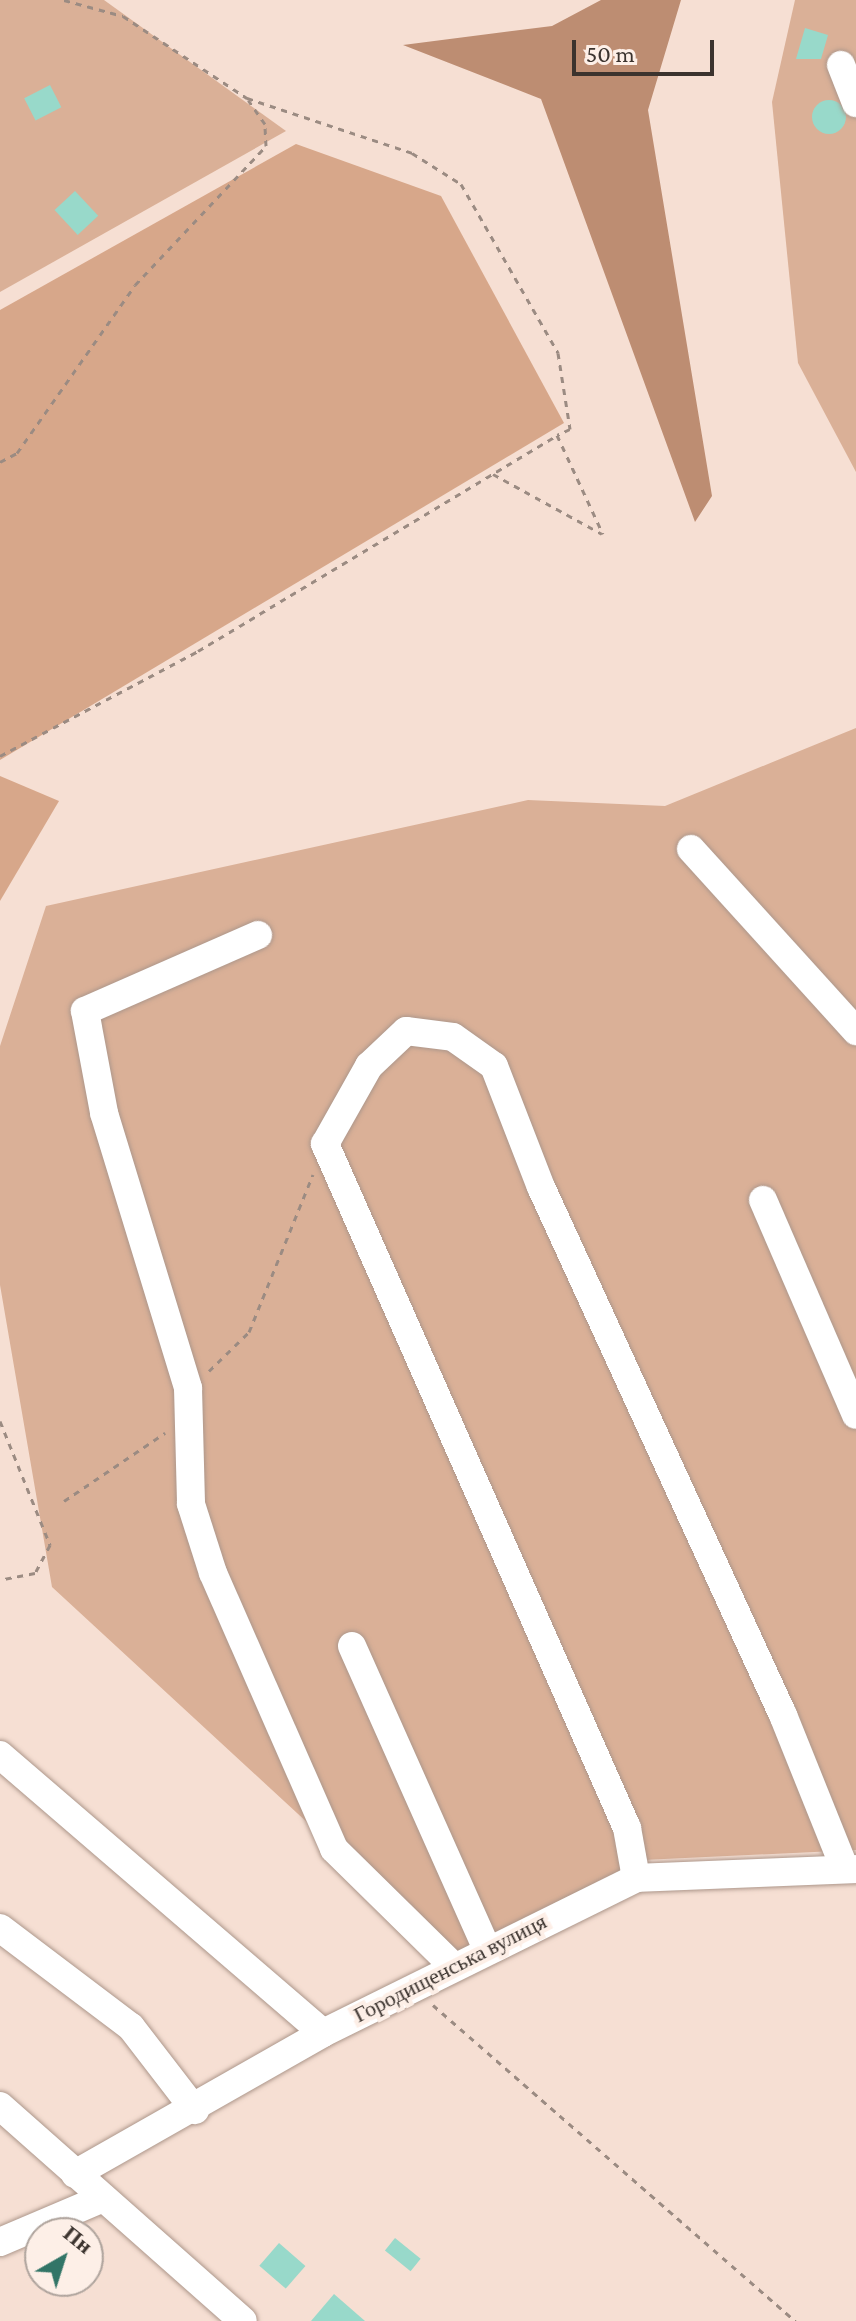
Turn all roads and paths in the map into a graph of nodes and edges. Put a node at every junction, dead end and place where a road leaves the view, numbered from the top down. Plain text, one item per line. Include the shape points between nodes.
1 (64, 0) edge
2 (841, 65) dead end
3 (247, 98) junction
4 (856, 103) edge
5 (557, 435) junction
6 (0, 462) edge
7 (493, 474) junction
8 (0, 756) edge
9 (691, 849) dead end
10 (258, 935) dead end
11 (856, 1031) edge
12 (327, 1149) junction
13 (763, 1200) dead end
14 (188, 1388) junction
15 (856, 1415) edge
16 (0, 1421) edge
17 (172, 1423) dead end
18 (64, 1501) dead end
19 (0, 1580) edge
20 (352, 1646) dead end
21 (0, 1755) edge
22 (850, 1868) edge
23 (636, 1878) junction
24 (0, 1928) edge
25 (487, 1949) junction
26 (453, 1966) junction
27 (412, 1987) junction
28 (323, 2033) junction
29 (0, 2106) edge
30 (195, 2110) junction
31 (75, 2174) junction
32 (101, 2199) junction
33 (0, 2242) edge
34 (230, 2317) edge
35 (795, 2321) edge

1 - 3 path via 123,16
2 - 4 street
3 - 5 path via 412,153 461,184 558,353 570,429
3 - 6 path via 265,124 266,146 233,172 135,285 17,453
5 - 7 path
5 - 7 path via 603,534
7 - 8 path via 198,651
9 - 11 street
10 - 14 street via 85,1011 104,1113
12 - 14 path via 294,1212 291,1243 249,1332
12 - 22 street via 369,1066 406,1031 453,1037 494,1066 541,1187
12 - 23 street via 379,1254 627,1828
13 - 15 street
14 - 26 street via 191,1504 213,1573 323,1830
16 - 19 path via 50,1545 33,1574
17 - 18 path via 149,1450
20 - 25 street
21 - 28 street
22 - 23 street, Городищенська вулиця
23 - 25 street, Городищенська вулиця
24 - 30 street via 131,2027
25 - 26 street, Городищенська вулиця
26 - 27 street, Городищенська вулиця
27 - 28 street, Городищенська вулиця
27 - 35 path
28 - 30 street, Городищенська вулиця
29 - 31 street
30 - 31 street, Городищенська вулиця
31 - 32 street
32 - 33 street
32 - 34 street

